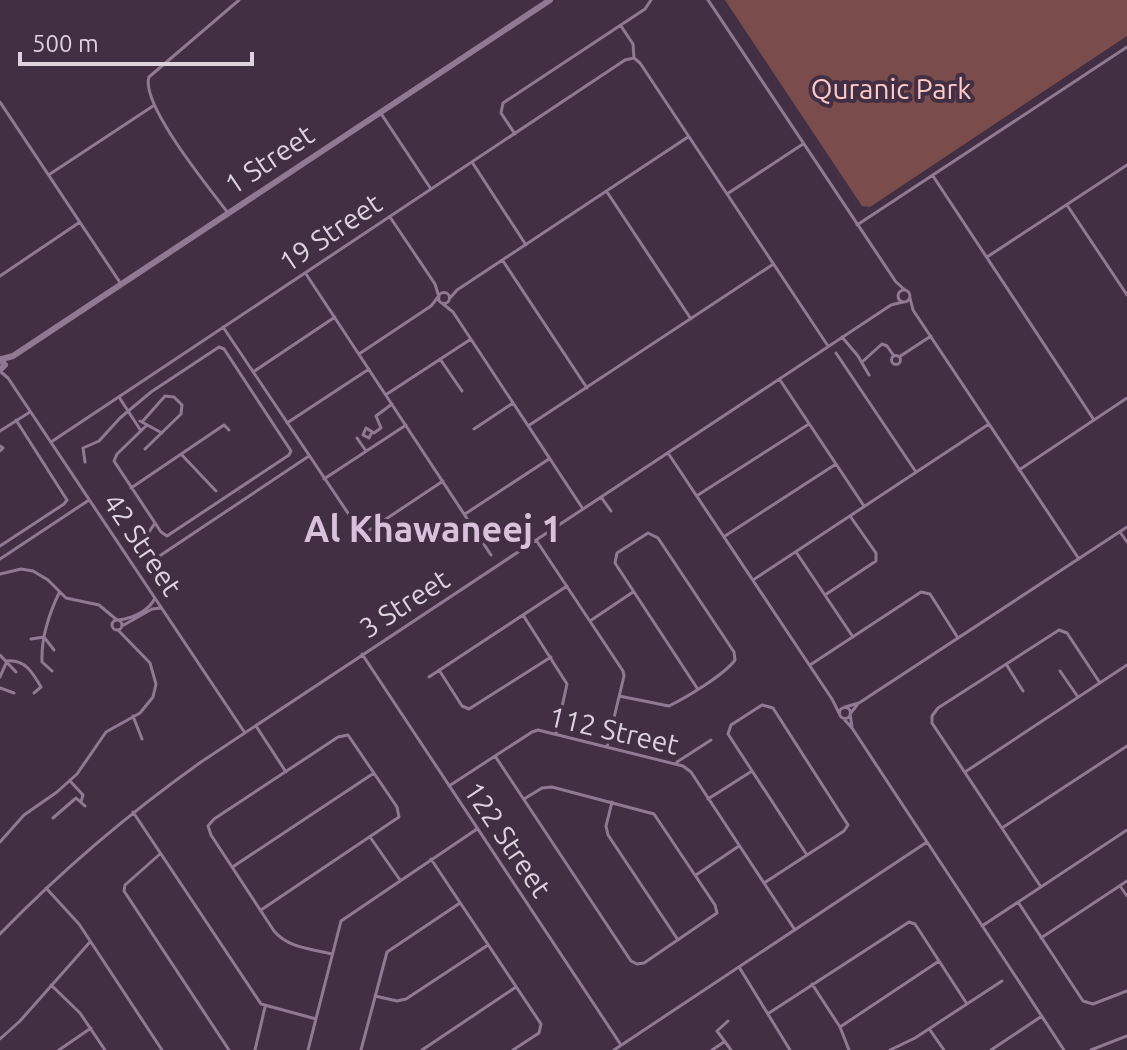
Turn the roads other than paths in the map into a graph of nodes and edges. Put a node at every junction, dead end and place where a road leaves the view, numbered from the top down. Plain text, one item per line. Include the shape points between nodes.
1 (239, 0) edge
2 (550, 0) edge
3 (651, 0) edge
4 (708, 0) edge
5 (620, 25) junction
6 (1127, 47) edge
7 (634, 58) junction
8 (765, 73) dead end
9 (759, 77) junction
10 (0, 102) edge
11 (153, 106) junction
12 (380, 112) junction
13 (515, 134) junction
14 (689, 137) junction
15 (803, 144) junction
16 (472, 162) junction
17 (1127, 165) edge
18 (49, 175) junction
19 (932, 175) junction
20 (431, 189) junction
21 (845, 189) dead end
22 (607, 191) junction
23 (727, 194) junction
24 (837, 194) junction
25 (1067, 204) junction
26 (228, 213) junction
27 (390, 217) junction
28 (80, 222) junction
29 (857, 225) junction
30 (526, 245) junction
31 (987, 257) junction
32 (503, 260) junction
33 (773, 265) junction
34 (305, 273) junction
35 (0, 276) edge
36 (1127, 279) edge
37 (896, 282) junction
38 (121, 284) junction
39 (435, 284) junction
40 (1120, 284) junction
41 (457, 290) junction
42 (905, 290) junction
43 (446, 293) junction
44 (898, 294) junction
45 (1127, 295) edge
46 (438, 297) junction
47 (910, 298) junction
48 (450, 299) junction
49 (904, 302) junction
50 (443, 304) junction
51 (891, 305) junction
52 (431, 306) junction
53 (913, 310) junction
54 (453, 312) junction
55 (335, 317) junction
56 (691, 319) junction
57 (223, 327) junction
58 (931, 336) junction
59 (842, 337) junction
60 (471, 339) junction
61 (828, 347) junction
62 (836, 353) dead end
63 (359, 354) junction
64 (440, 359) junction
65 (862, 362) junction
66 (2, 365) edge
67 (369, 369) junction
68 (253, 372) junction
69 (869, 375) dead end
70 (780, 379) junction
71 (587, 388) junction
72 (462, 391) dead end
73 (386, 395) junction
74 (119, 397) junction
75 (1127, 398) edge
76 (513, 403) junction
77 (392, 404) junction
78 (30, 412) junction
79 (129, 412) junction
80 (16, 420) junction
81 (1094, 420) junction
82 (140, 422) junction
83 (287, 423) junction
84 (809, 424) junction
85 (989, 424) junction
86 (147, 425) junction
87 (406, 425) junction
88 (528, 426) junction
89 (474, 429) dead end
90 (229, 430) dead end
91 (0, 431) edge
92 (141, 431) junction
93 (161, 434) junction
94 (371, 435) junction
95 (85, 436) dead end
96 (364, 436) junction
97 (166, 440) dead end
98 (51, 442) junction
99 (89, 444) junction
100 (376, 445) junction
101 (145, 449) dead end
102 (366, 451) junction
103 (668, 453) junction
104 (181, 454) junction
105 (309, 456) junction
106 (549, 459) junction
107 (85, 462) dead end
108 (836, 464) junction
109 (1019, 470) junction
110 (916, 472) junction
111 (324, 479) junction
112 (443, 481) junction
113 (131, 488) junction
114 (216, 491) dead end
115 (239, 491) junction
116 (696, 496) junction
117 (601, 497) junction
118 (245, 499) junction
119 (89, 500) junction
120 (864, 506) junction
121 (583, 509) junction
122 (611, 511) dead end
123 (465, 514) junction
124 (850, 516) junction
125 (155, 523) junction
126 (1127, 527) edge
127 (1120, 532) junction
128 (140, 536) dead end
129 (724, 537) junction
130 (536, 540) junction
131 (1127, 542) edge
132 (0, 546) edge
133 (796, 552) junction
134 (491, 555) dead end
135 (0, 559) edge
136 (155, 559) dead end
137 (1079, 559) junction
138 (0, 574) edge
139 (753, 580) junction
140 (567, 586) junction
141 (633, 592) junction
142 (59, 593) junction
143 (825, 595) junction
144 (155, 598) junction
145 (162, 608) junction
146 (523, 615) junction
147 (117, 621) junction
148 (590, 621) junction
149 (121, 628) junction
150 (44, 637) junction
151 (853, 637) junction
152 (958, 638) junction
153 (31, 639) dead end
154 (54, 650) dead end
155 (362, 654) junction
156 (0, 655) edge
157 (551, 657) junction
158 (7, 661) junction
159 (1006, 663) junction
160 (44, 664) junction
161 (810, 665) junction
162 (1127, 665) edge
163 (39, 670) dead end
164 (439, 670) junction
165 (52, 671) dead end
166 (1060, 671) dead end
167 (16, 672) dead end
168 (0, 677) edge
169 (429, 677) dead end
170 (1100, 683) junction
171 (0, 688) edge
172 (697, 688) junction
173 (1023, 691) dead end
174 (14, 693) dead end
175 (34, 693) dead end
176 (619, 696) junction
177 (1078, 697) junction
178 (832, 699) junction
179 (859, 703) junction
180 (845, 707) junction
181 (839, 713) junction
182 (850, 714) junction
183 (133, 716) junction
184 (843, 718) junction
185 (256, 726) junction
186 (852, 728) junction
187 (245, 733) junction
188 (556, 734) junction
189 (142, 739) dead end
190 (711, 740) dead end
191 (1127, 746) edge
192 (607, 747) junction
193 (495, 756) junction
194 (687, 758) junction
195 (674, 763) junction
196 (687, 768) junction
197 (752, 771) junction
198 (286, 772) junction
199 (965, 772) junction
200 (374, 773) junction
201 (70, 781) junction
202 (449, 786) junction
203 (524, 799) junction
204 (708, 799) junction
205 (81, 802) junction
206 (612, 802) junction
207 (85, 806) dead end
208 (133, 812) junction
209 (53, 818) dead end
210 (1002, 828) junction
211 (477, 829) junction
212 (1127, 830) edge
213 (370, 837) junction
214 (0, 842) edge
215 (927, 842) junction
216 (739, 846) junction
217 (161, 853) junction
218 (807, 855) junction
219 (431, 859) junction
220 (233, 867) junction
221 (696, 875) junction
222 (400, 880) junction
223 (1127, 881) edge
224 (764, 883) junction
225 (1120, 886) junction
226 (1041, 887) junction
227 (46, 888) junction
228 (1127, 896) edge
229 (1018, 902) junction
230 (460, 903) junction
231 (261, 910) junction
232 (982, 926) junction
233 (795, 930) junction
234 (0, 934) edge
235 (1041, 938) junction
236 (678, 940) junction
237 (91, 941) junction
238 (488, 945) junction
239 (332, 954) junction
240 (939, 961) junction
241 (739, 967) junction
242 (1002, 981) dead end
243 (812, 984) junction
244 (51, 985) junction
245 (516, 987) junction
246 (1127, 991) edge
247 (375, 996) junction
248 (967, 1004) junction
249 (265, 1007) junction
250 (769, 1013) junction
251 (1042, 1016) junction
252 (316, 1019) junction
253 (728, 1021) dead end
254 (840, 1027) junction
255 (91, 1028) junction
256 (929, 1029) junction
257 (1125, 1037) edge
258 (0, 1039) edge
259 (724, 1042) junction
260 (1127, 1042) edge
261 (1060, 1043) junction
262 (621, 1045) junction
263 (997, 1048) edge
264 (59, 1050) edge
265 (105, 1050) edge
266 (162, 1050) edge
267 (229, 1050) edge
268 (255, 1050) edge
269 (308, 1050) edge
270 (361, 1050) edge
271 (422, 1050) edge
272 (513, 1050) edge
273 (614, 1050) edge
274 (712, 1050) edge
275 (731, 1050) edge
276 (790, 1050) edge
277 (849, 1050) edge
278 (890, 1050) edge
279 (944, 1050) edge
280 (991, 1050) edge
281 (1064, 1050) edge
282 (1071, 1050) edge
283 (1091, 1050) edge

1 - 11 street via 149,77
2 - 12 street, 1 Street
3 - 5 street
4 - 9 street
5 - 7 street via 633,44
5 - 13 street via 503,103 501,113
6 - 19 street
7 - 13 street, 19 Street
7 - 14 street
8 - 9 street
9 - 15 street
10 - 18 street
11 - 18 street
11 - 26 street
12 - 20 street
12 - 26 street, 1 Street
13 - 16 street, 19 Street
14 - 22 street
14 - 23 street
15 - 23 street
15 - 24 street
16 - 20 street, 19 Street
16 - 30 street
17 - 25 street
18 - 28 street
19 - 29 street
19 - 31 street
20 - 27 street, 19 Street
21 - 24 street
22 - 30 street
22 - 56 street
23 - 33 street
24 - 29 street
25 - 31 street
25 - 40 street
26 - 38 street, 1 Street
27 - 34 street, 19 Street
27 - 39 street
28 - 35 street
28 - 38 street
29 - 37 street
30 - 32 street
31 - 81 street
32 - 41 street
32 - 71 street
33 - 56 street
33 - 61 street
34 - 55 street
34 - 57 street, 19 Street
36 - 40 street
37 - 42 street
37 - 44 street
38 - 66 street, 1 Street
39 - 43 street
39 - 46 street
40 - 45 street
41 - 43 street
41 - 48 street
42 - 44 street
42 - 47 street
43 - 46 street
43 - 48 street
44 - 49 street
44 - 51 street, 3 Street
46 - 50 street
46 - 52 street
47 - 49 street, 3 Street
47 - 53 street
48 - 50 street
48 - 54 street
49 - 51 street, 3 Street
49 - 53 street
50 - 52 street
50 - 54 street
51 - 59 street, 3 Street
52 - 63 street
53 - 58 street
54 - 60 street
55 - 63 street
55 - 68 street
56 - 71 street
57 - 68 street
57 - 74 street, 19 Street
58 - 65 street via 896,357 882,344
58 - 85 street
59 - 61 street, 3 Street
59 - 65 street
60 - 64 street
60 - 76 street
61 - 70 street, 3 Street
62 - 110 street
63 - 67 street
64 - 72 street
64 - 73 street
65 - 69 street
66 - 78 street, 42 Street
67 - 73 street
67 - 83 street
68 - 83 street
70 - 84 street
70 - 103 street, 3 Street
71 - 88 street
73 - 77 street
74 - 79 street
74 - 98 street, 19 Street
75 - 81 street
76 - 88 street
76 - 89 street
77 - 87 street
77 - 94 street via 376,416 382,427
78 - 80 street
78 - 98 street, 42 Street
79 - 82 street
79 - 99 street
79 - 115 street via 151,392 222,348 291,451
80 - 91 street
80 - 132 street via 67,500
81 - 109 street
82 - 86 street
82 - 92 street
82 - 93 street via 163,397 174,397 182,412
83 - 105 street
84 - 108 street
84 - 116 street
85 - 109 street
85 - 110 street
86 - 92 street
86 - 93 street
87 - 100 street
87 - 112 street
88 - 106 street
90 - 104 street via 224,425
92 - 113 street via 114,459
93 - 97 street
93 - 101 street
94 - 96 street
94 - 96 street via 366,428
94 - 100 street
95 - 99 street
96 - 102 street via 357,436
98 - 119 street, 42 Street
99 - 107 street via 82,449
100 - 102 street
102 - 111 street
103 - 116 street
103 - 117 street, 3 Street
104 - 113 street
104 - 114 street
105 - 111 street
105 - 118 street
106 - 121 street
106 - 123 street
108 - 120 street
108 - 129 street
109 - 137 street
110 - 120 street
111 - 112 street via 361,532
112 - 123 street
113 - 125 street
115 - 118 street
115 - 125 street via 169,536
116 - 129 street
117 - 121 street, 3 Street
117 - 122 street
118 - 136 street
119 - 135 street
119 - 144 street, 42 Street
120 - 124 street
121 - 130 street, 3 Street
123 - 134 street
124 - 133 street
124 - 143 street via 877,558
125 - 128 street via 145,538
126 - 127 street
127 - 131 street
127 - 137 street
129 - 139 street
130 - 140 street
130 - 155 street, 3 Street
133 - 139 street
133 - 143 street
137 - 152 street
138 - 142 street via 33,571
139 - 161 street
140 - 146 street
140 - 148 street
141 - 148 street
141 - 172 street
141 - 172 street via 614,558 653,533 734,652 733,664
142 - 147 street via 94,603
142 - 150 street
143 - 151 street
144 - 145 street, 42 Street
144 - 147 street via 136,615
145 - 149 street
145 - 187 street, 42 Street
146 - 157 street
146 - 164 street
147 - 149 street
147 - 149 street via 114,628
148 - 176 street via 623,671
149 - 183 street via 150,663 156,684 150,703
150 - 153 street
150 - 154 street
150 - 160 street
151 - 152 street via 924,591
151 - 161 street
152 - 179 street
155 - 185 street, 3 Street
155 - 202 street, 122 Street
156 - 158 street
157 - 164 street via 469,709
157 - 188 street via 567,684
158 - 167 street
158 - 168 street
158 - 175 street via 17,660 30,669 41,688
159 - 170 street via 1062,630
159 - 173 street
159 - 199 street via 933,713 932,723
160 - 163 street
160 - 165 street
161 - 178 street
162 - 170 street
164 - 169 street
166 - 177 street
170 - 177 street
171 - 174 street
172 - 176 street via 666,707
176 - 192 street
177 - 199 street
178 - 180 street
178 - 181 street
179 - 180 street
179 - 182 street
180 - 181 street
180 - 182 street
181 - 184 street
182 - 184 street
182 - 186 street
183 - 189 street
183 - 201 street via 106,732
184 - 186 street
185 - 187 street, 3 Street
185 - 198 street
186 - 215 street
187 - 208 street, 3 Street
188 - 192 street, 112 Street
188 - 193 street, 112 Street via 535,731
190 - 194 street
191 - 210 street
192 - 195 street, 112 Street
193 - 202 street, 112 Street
193 - 203 street
194 - 195 street
194 - 196 street
195 - 196 street, 112 Street
196 - 204 street, 112 Street
197 - 204 street
197 - 218 street
197 - 218 street via 728,730 767,705 848,825
198 - 200 street via 344,735 351,737
198 - 220 street via 210,822 208,831
199 - 210 street
200 - 213 street via 399,813
200 - 220 street
201 - 205 street via 83,795
201 - 214 street via 24,815
202 - 211 street, 122 Street
203 - 206 street via 548,786
203 - 236 street via 631,961 644,963
204 - 216 street, 112 Street
205 - 207 street
205 - 209 street via 76,798
206 - 221 street via 654,814
206 - 236 street via 608,835
208 - 217 street
208 - 227 street, 3 Street
210 - 226 street
211 - 219 street
211 - 262 street, 122 Street
212 - 226 street
213 - 222 street
213 - 231 street
215 - 232 street
215 - 233 street
216 - 221 street
216 - 224 street, 112 Street
217 - 249 street
217 - 267 street via 124,891
218 - 224 street
219 - 222 street
219 - 230 street
220 - 231 street
221 - 236 street via 717,913
222 - 239 street via 346,916
223 - 225 street
224 - 233 street, 112 Street
225 - 228 street
225 - 235 street
226 - 229 street
227 - 234 street, 3 Street
227 - 237 street
229 - 232 street
229 - 235 street
230 - 238 street
230 - 247 street via 387,952
231 - 239 street via 283,940
232 - 251 street
233 - 241 street
235 - 246 street via 1086,1003
237 - 244 street
237 - 266 street
238 - 245 street
238 - 247 street via 403,1000
239 - 252 street
240 - 243 street via 915,924 907,923
240 - 248 street
240 - 254 street
241 - 250 street
241 - 262 street
242 - 248 street
243 - 250 street
243 - 254 street
244 - 255 street
244 - 258 street
245 - 271 street
245 - 272 street via 541,1027
247 - 270 street
248 - 256 street
249 - 252 street
249 - 268 street
250 - 276 street
251 - 261 street
251 - 263 street
252 - 269 street
253 - 259 street via 717,1031
254 - 277 street
255 - 264 street
255 - 265 street
256 - 278 street
256 - 279 street
257 - 260 street
257 - 283 street
259 - 274 street
259 - 275 street
261 - 281 street
261 - 282 street
262 - 273 street
263 - 280 street

